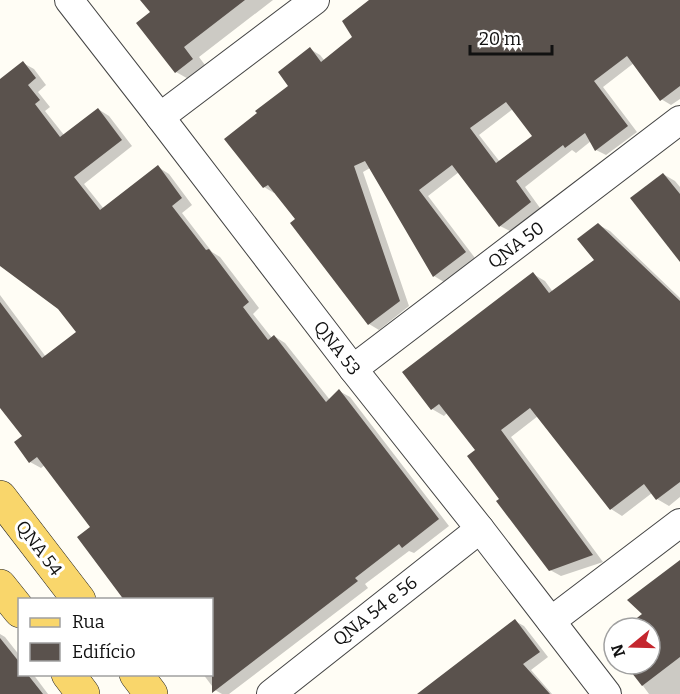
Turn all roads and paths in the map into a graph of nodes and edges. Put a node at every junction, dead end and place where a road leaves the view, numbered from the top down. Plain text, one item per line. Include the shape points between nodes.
1 (69, 0) edge
2 (315, 0) edge
3 (160, 117) junction
4 (680, 120) edge
5 (353, 369) junction
6 (0, 497) edge
7 (680, 523) edge
8 (480, 529) junction
9 (0, 586) edge
10 (77, 598) edge
11 (18, 608) edge
12 (551, 621) junction
13 (69, 676) edge
14 (137, 676) edge
15 (82, 694) edge
16 (151, 694) edge
17 (271, 694) edge
18 (607, 694) edge

1 - 3 street, QNA 53
2 - 3 street
3 - 5 street, QNA 53
4 - 5 street, QNA 50
5 - 8 street, QNA 53
6 - 10 main road, QNA 54
7 - 12 street
8 - 12 street, QNA 53
8 - 17 street, QNA 54 e 56
9 - 11 main road
12 - 18 street, QNA 53
13 - 15 main road
14 - 16 main road

